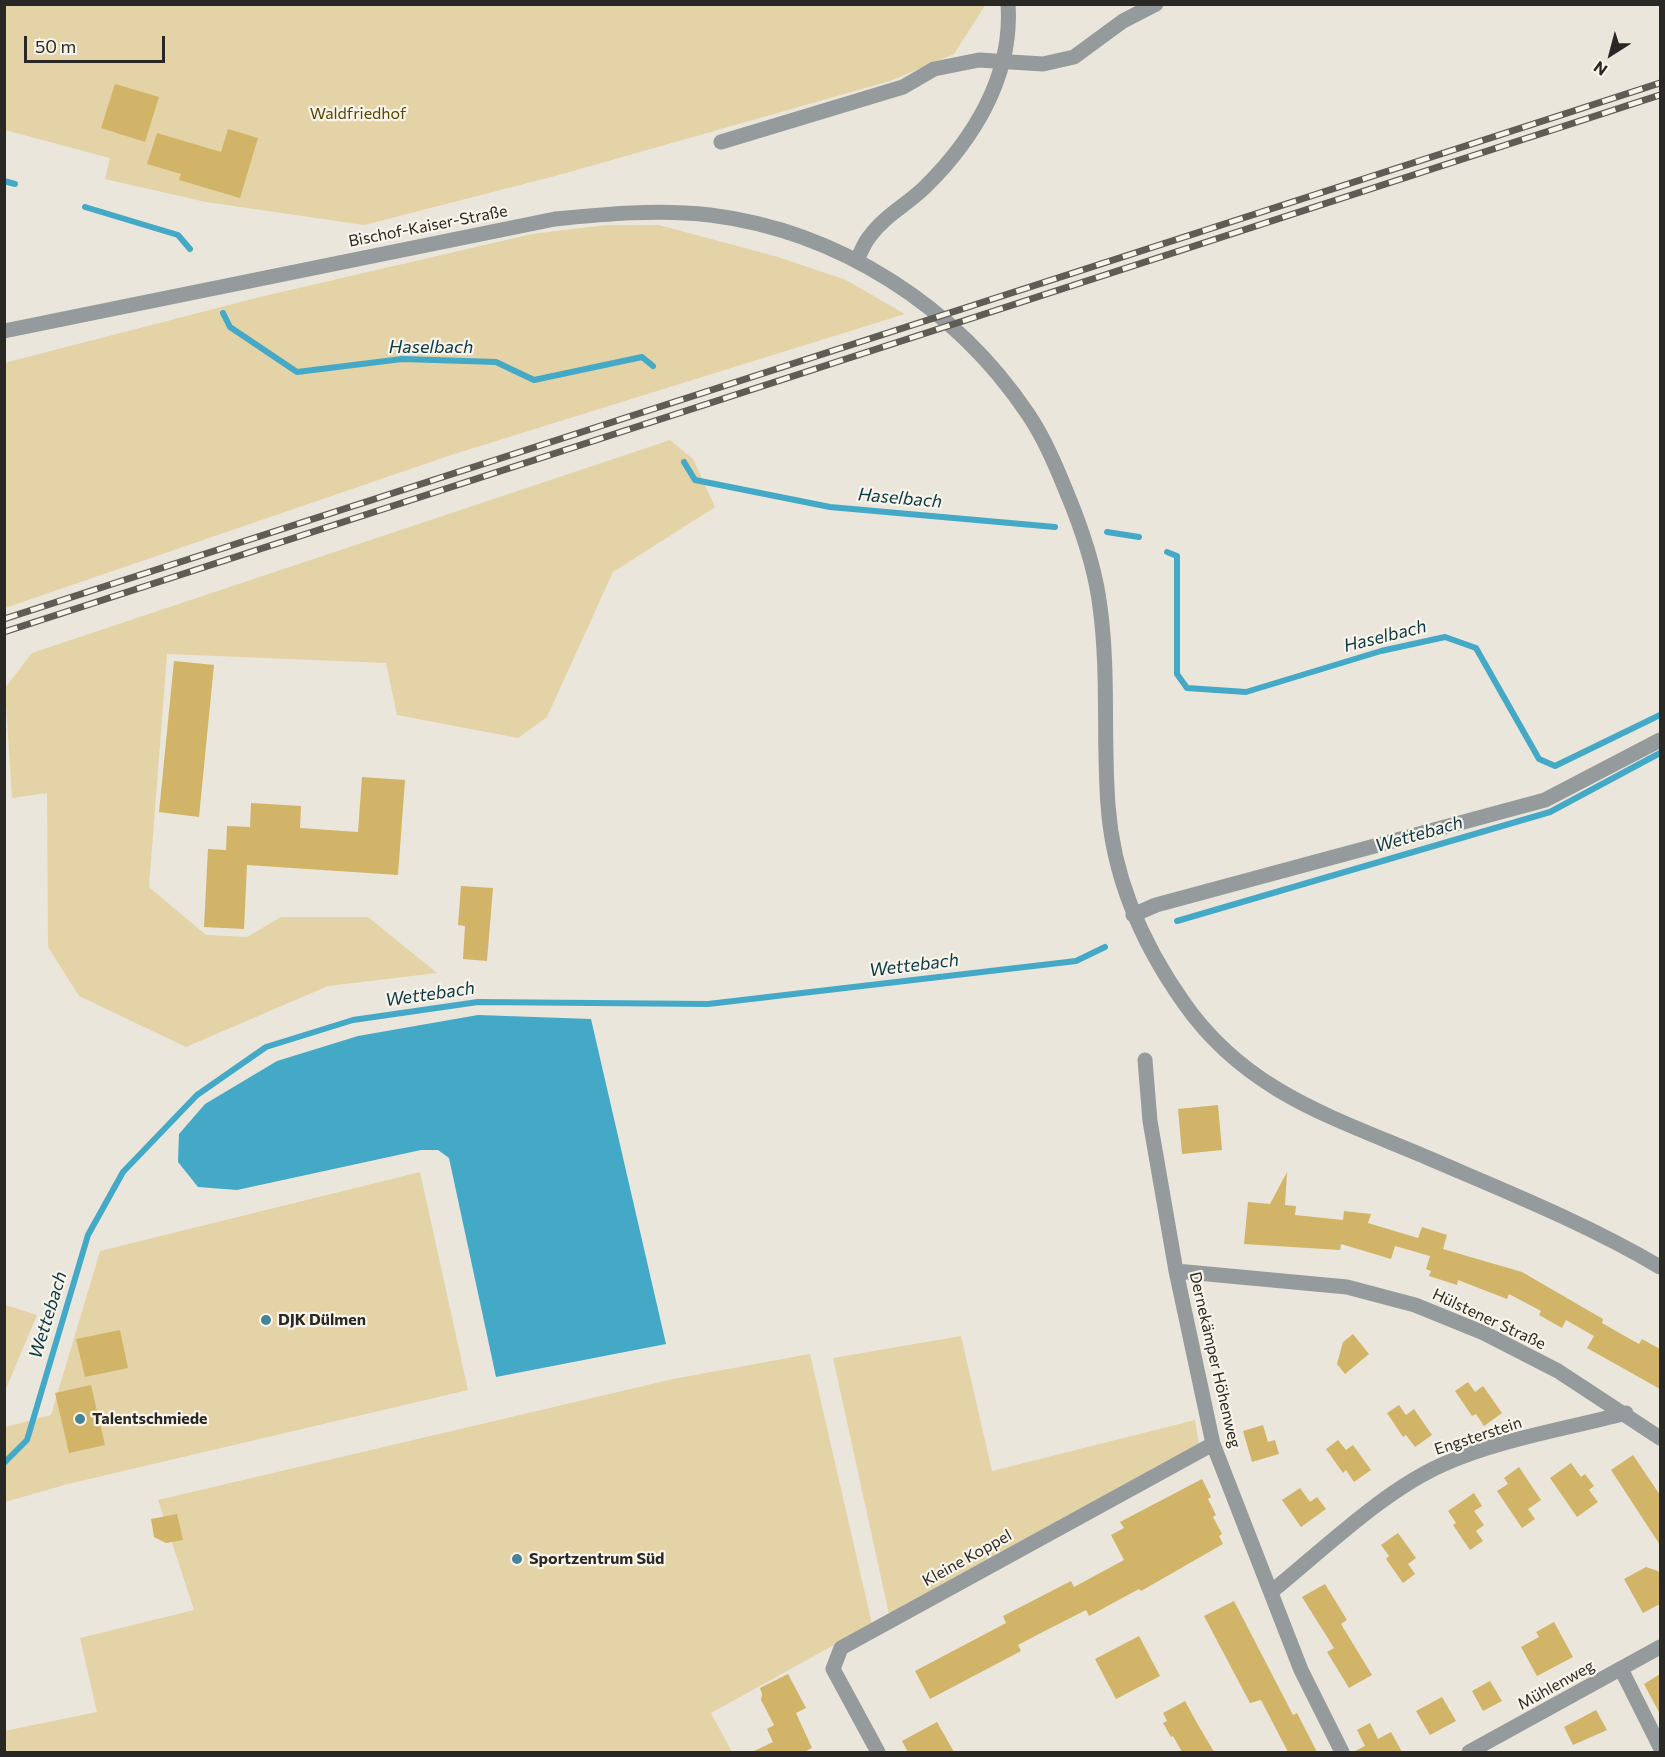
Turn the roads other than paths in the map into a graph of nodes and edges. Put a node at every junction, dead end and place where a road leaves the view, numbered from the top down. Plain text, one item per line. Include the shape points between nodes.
1 (1008, 4) edge
2 (1156, 4) edge
3 (1004, 62) junction
4 (721, 142) dead end
5 (857, 260) junction
6 (4, 331) edge
7 (1660, 740) edge
8 (1133, 915) junction
9 (1145, 1060) dead end
10 (1660, 1268) edge
11 (1176, 1271) junction
12 (1626, 1413) junction
13 (1660, 1438) edge
14 (1214, 1444) junction
15 (1271, 1592) junction
16 (1660, 1647) edge
17 (1621, 1669) junction
18 (1660, 1747) edge
19 (878, 1752) edge
20 (1342, 1752) edge
21 (1469, 1752) edge

1 - 3 street
2 - 3 street via 1123,21 1074,57 1043,64
3 - 4 street via 979,60 934,69 903,87
3 - 5 street via 977,124 925,188 870,235
5 - 6 street, Bischof-Kaiser-Straße via 762,225 708,215 615,213 555,219
5 - 8 street, Bischof-Kaiser-Straße via 888,277 967,340 1030,417 1062,481 1086,543 1100,607 1108,808 1116,856
7 - 8 street via 1545,800 1156,905
8 - 10 street, Bischof-Kaiser-Straße via 1185,1006 1216,1042 1256,1078 1302,1105 1576,1222
9 - 11 street, Dernekämper Höhenweg via 1150,1121
11 - 12 street, Hülstener Straße via 1347,1287 1415,1305 1484,1333 1558,1371
11 - 14 street, Dernekämper Höhenweg
12 - 13 street, Hülstener Straße
12 - 15 street, Engsterstein via 1444,1464 1401,1487
14 - 15 street, Dernekämper Höhenweg
14 - 19 street, Kleine Koppel via 841,1648 833,1669
15 - 20 street, Dernekämper Höhenweg via 1301,1670
16 - 17 street, Mühlenweg
17 - 18 street
17 - 21 street, Mühlenweg

